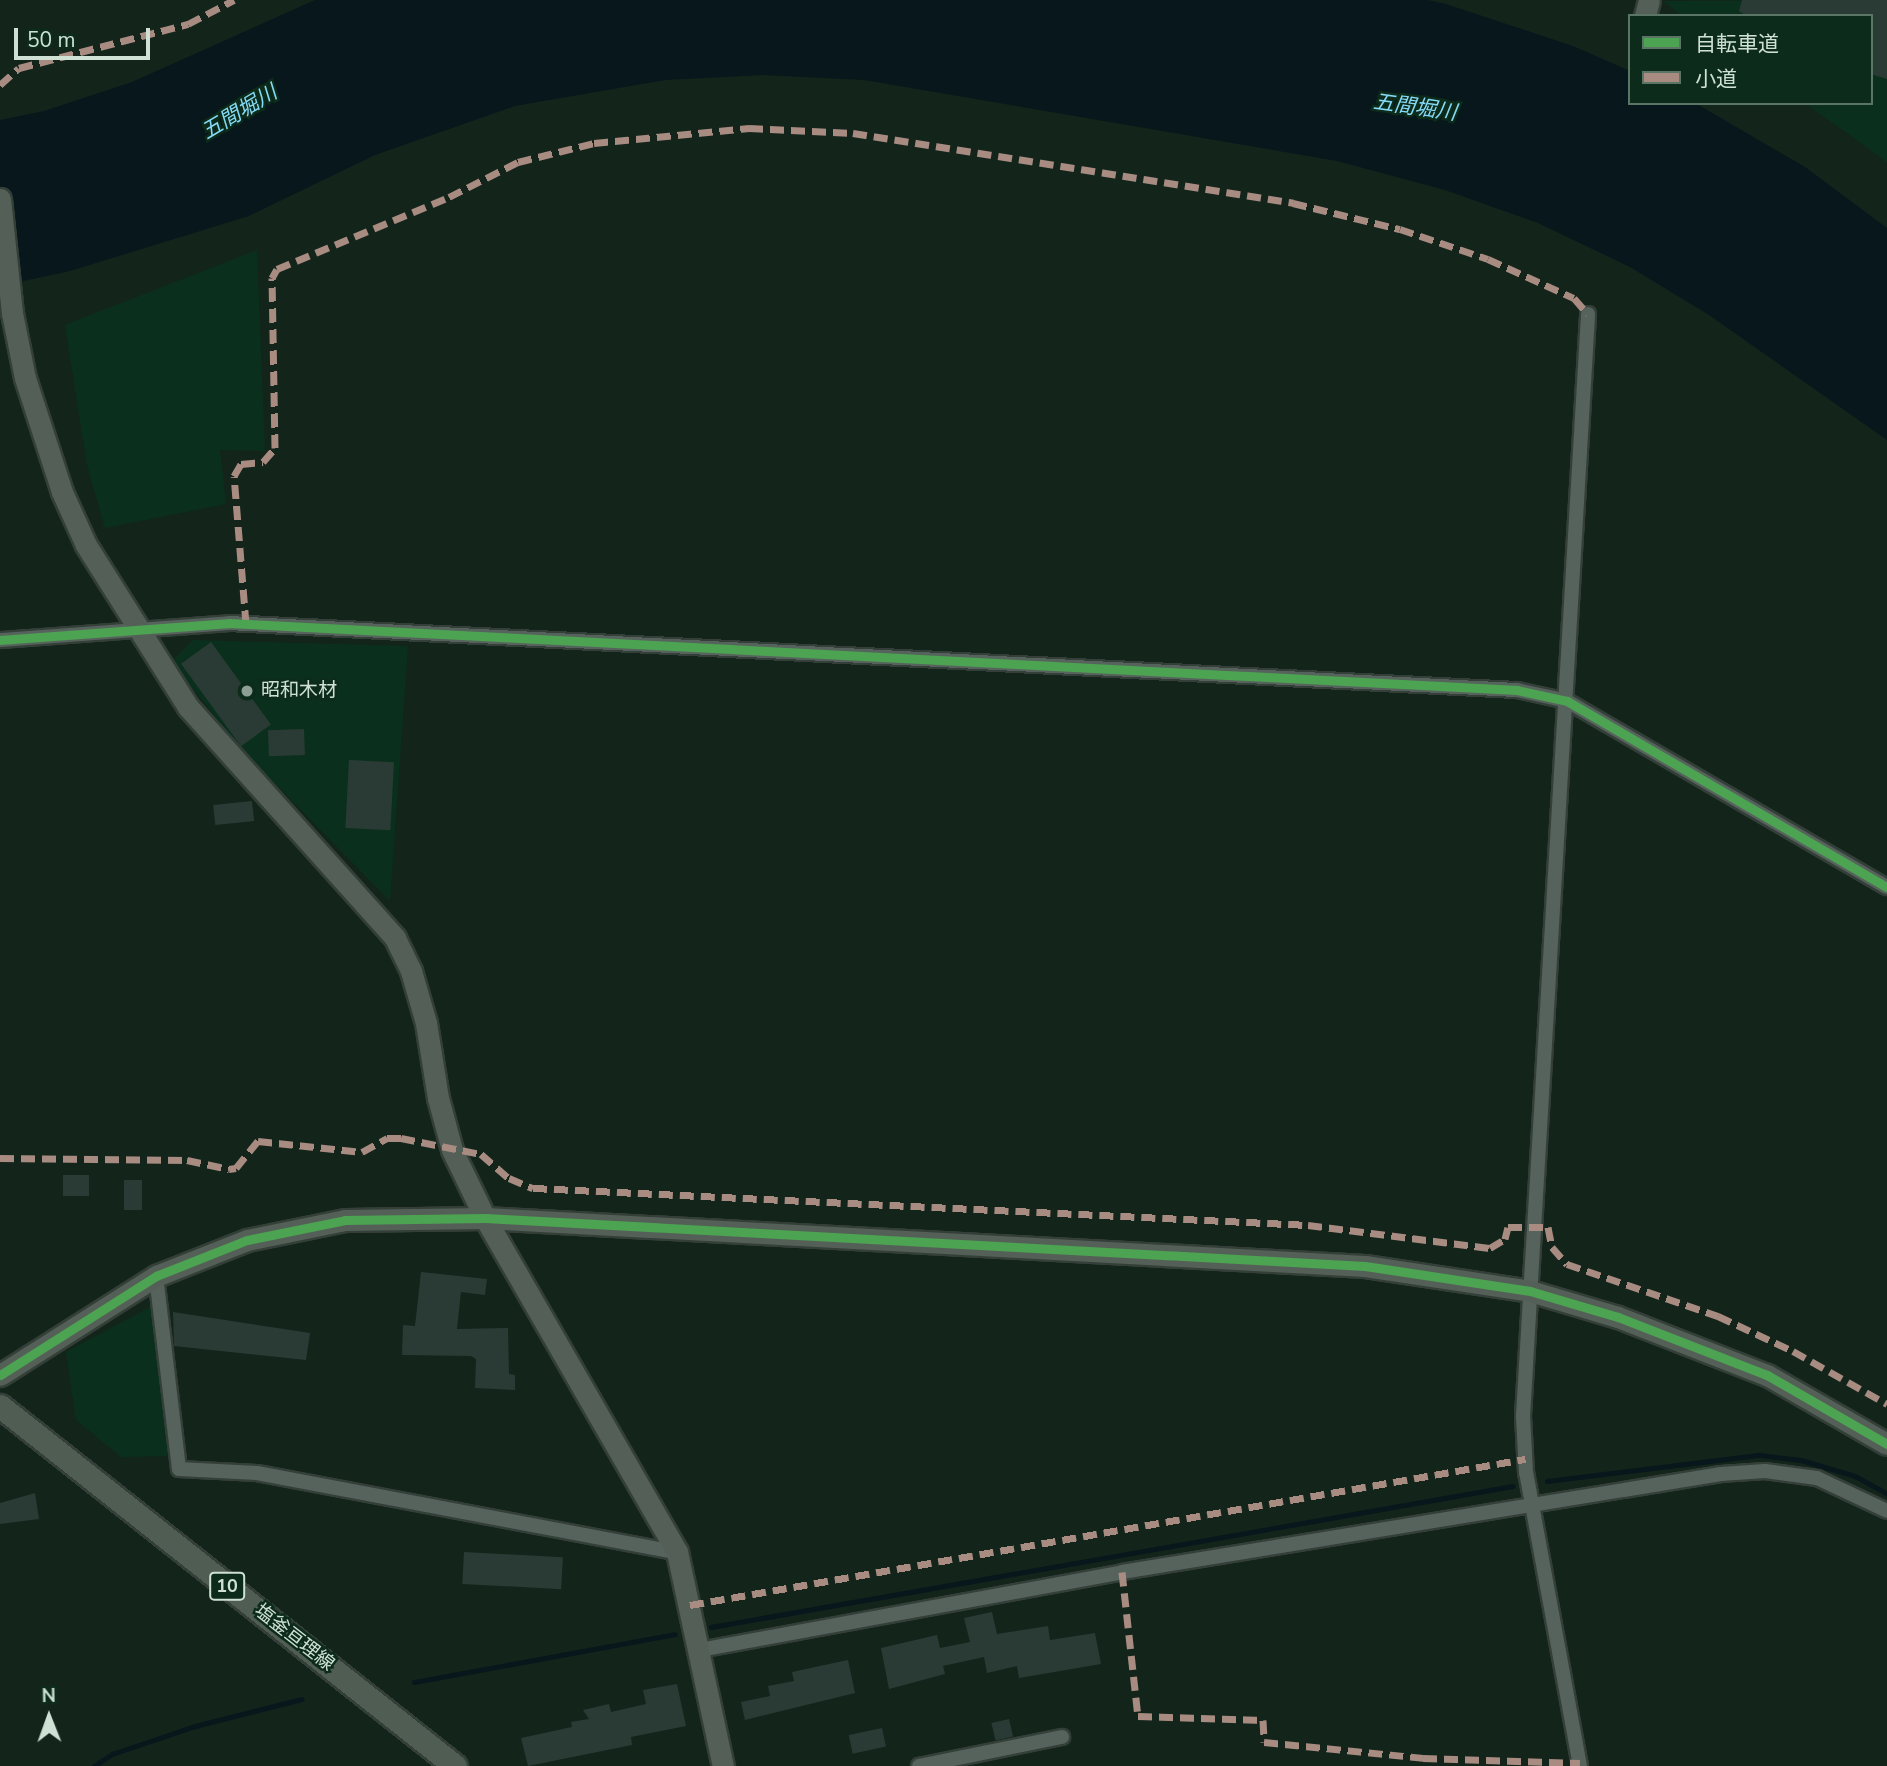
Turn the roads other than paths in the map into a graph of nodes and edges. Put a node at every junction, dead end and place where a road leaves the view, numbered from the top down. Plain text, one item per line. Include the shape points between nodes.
1 (0, 199) edge
2 (1588, 314) dead end
3 (138, 632) junction
4 (0, 640) edge
5 (1567, 701) junction
6 (1887, 887) edge
7 (485, 1218) junction
8 (156, 1276) junction
9 (1530, 1292) junction
10 (0, 1376) edge
11 (0, 1406) edge
12 (1887, 1444) edge
13 (1532, 1502) junction
14 (1887, 1511) edge
15 (677, 1552) junction
16 (699, 1650) junction
17 (1062, 1737) dead end
18 (455, 1766) edge
19 (723, 1766) edge
20 (919, 1766) edge
21 (1580, 1766) edge

1 - 3 street via 12,313 42,440 86,545
2 - 5 street
3 - 4 street
3 - 5 street via 229,623 1517,690
3 - 7 street via 196,717 395,938 411,971 426,1023 452,1150
5 - 6 street
5 - 9 street
7 - 8 street via 345,1220 293,1227 201,1255
7 - 9 street via 1365,1266
7 - 15 street
8 - 10 street
8 - 15 street via 179,1469 257,1473
9 - 12 street via 1618,1317 1767,1375
9 - 13 street via 1523,1416
11 - 18 main road, 塩釜亘理線 / 10
13 - 14 street via 1765,1471 1817,1478
13 - 16 street
13 - 21 street
15 - 16 street
16 - 19 street
17 - 20 street

